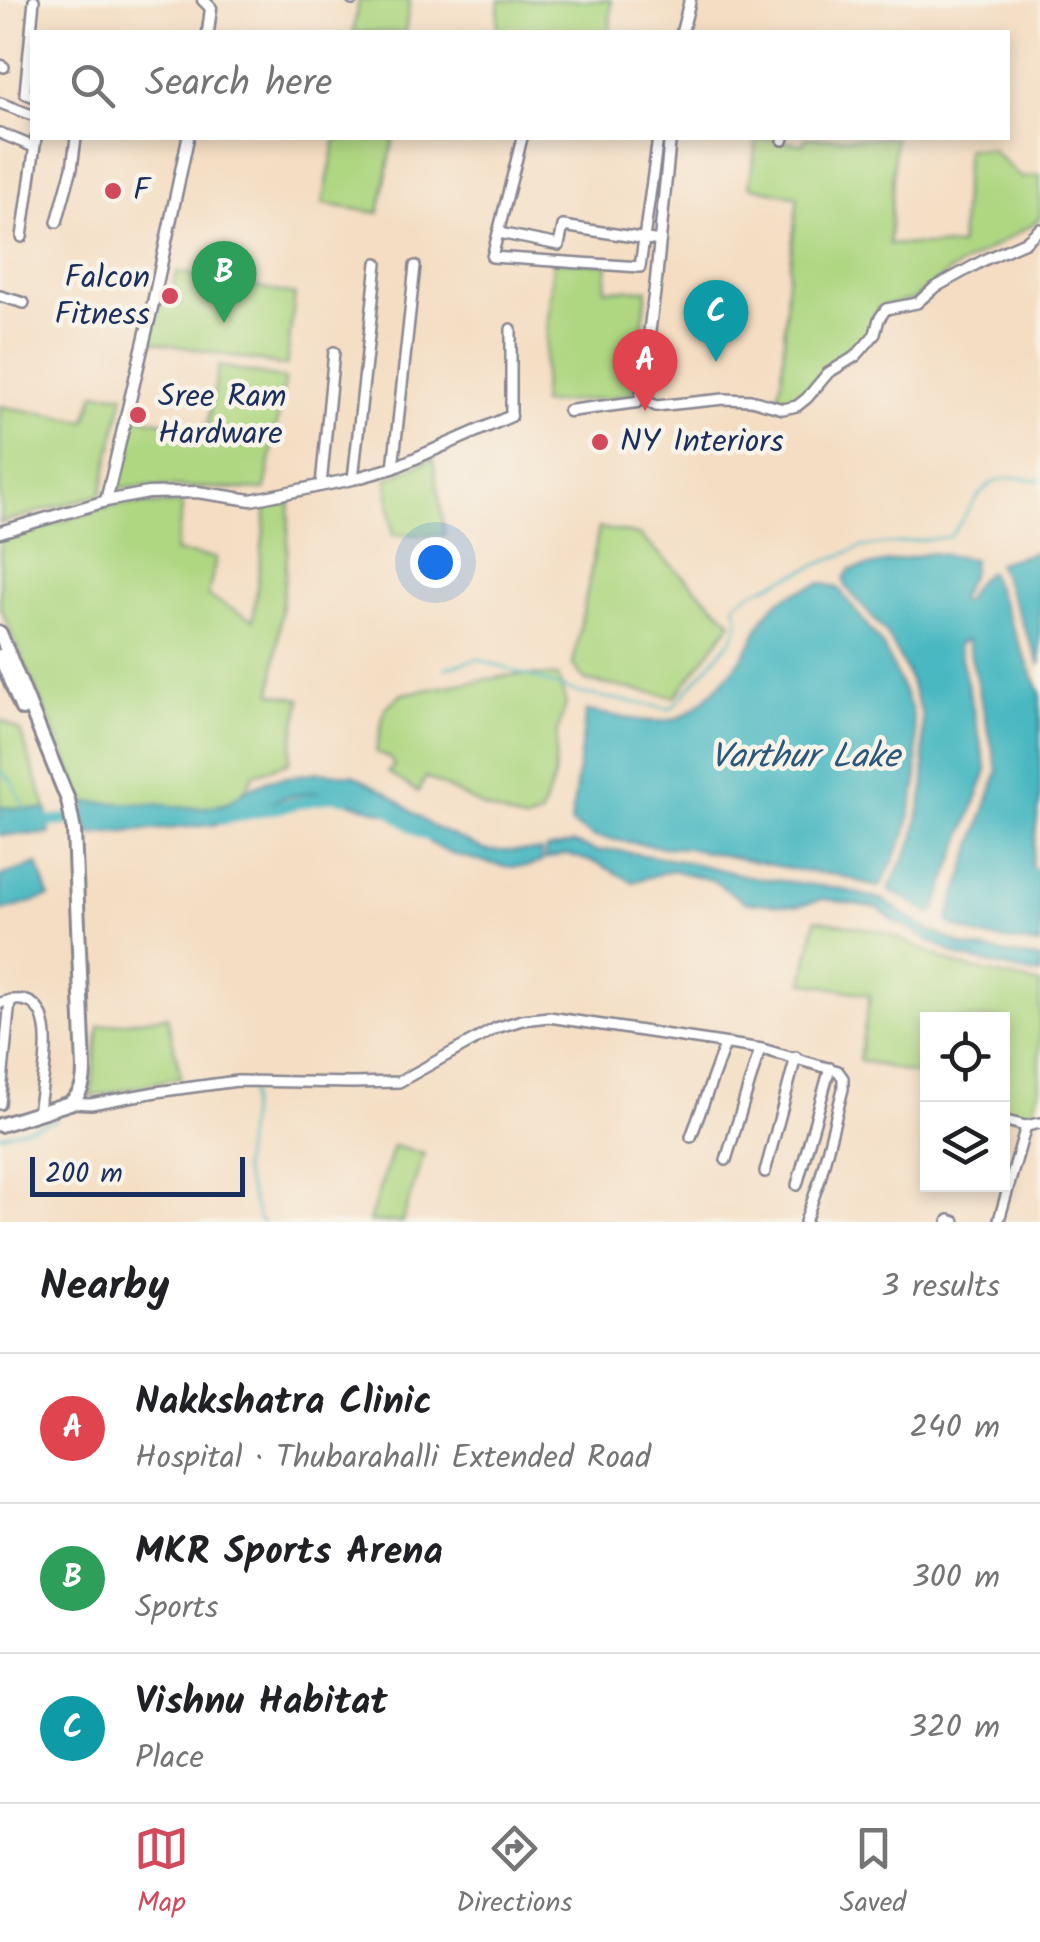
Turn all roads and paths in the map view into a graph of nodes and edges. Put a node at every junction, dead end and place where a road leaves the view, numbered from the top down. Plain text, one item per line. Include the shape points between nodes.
1 (34, 0) edge
2 (203, 0) edge
3 (690, 0) edge
4 (31, 30) edge
5 (208, 30) edge
6 (682, 30) edge
7 (30, 41) edge
8 (30, 95) edge
9 (0, 103) edge
10 (30, 114) edge
11 (0, 133) edge
12 (76, 140) edge
13 (188, 140) edge
14 (522, 140) edge
15 (658, 140) edge
16 (670, 140) edge
17 (35, 142) edge
18 (652, 176) junction
19 (666, 177) junction
20 (57, 222) dead end
21 (1040, 229) edge
22 (499, 233) junction
23 (22, 237) dead end
24 (644, 238) junction
25 (660, 241) junction
26 (376, 263) dead end
27 (415, 266) dead end
28 (0, 296) edge
29 (24, 303) dead end
30 (512, 329) dead end
31 (334, 352) dead end
32 (641, 398) junction
33 (569, 411) dead end
34 (511, 416) joint
35 (393, 468) junction
36 (353, 479) junction
37 (322, 485) junction
38 (106, 501) junction
39 (0, 532) edge
40 (0, 632) edge
41 (0, 656) edge
42 (64, 800) junction
43 (5, 1002) edge
44 (725, 1044) junction
45 (760, 1049) junction
46 (796, 1058) junction
47 (830, 1068) junction
48 (0, 1104) edge
49 (65, 1105) junction
50 (38, 1114) junction
51 (1010, 1122) edge
52 (1040, 1123) edge
53 (0, 1124) edge
54 (1026, 1126) junction
55 (692, 1137) dead end
56 (726, 1160) dead end
57 (765, 1172) dead end
58 (797, 1185) dead end
59 (999, 1220) edge
60 (804, 1222) edge

1 - 4 street
2 - 5 street via 211,8
3 - 6 street
7 - 8 street via 25,93
9 - 10 street
11 - 17 street
12 - 20 street
13 - 38 street
14 - 22 street
15 - 18 street
16 - 19 street
17 - 23 street
18 - 19 street
18 - 24 street
19 - 25 street
21 - 32 street via 917,302 886,309 856,356 828,373 797,406 724,399 656,406
22 - 24 street via 559,245 563,226
22 - 24 street via 492,257 640,267
24 - 25 street
25 - 32 street
26 - 36 street
27 - 35 street
28 - 29 street
30 - 34 street
31 - 37 street
32 - 33 street
34 - 35 street
35 - 36 street
36 - 37 street
37 - 38 street via 251,500 197,492
38 - 39 street
40 - 42 main road
41 - 42 main road
42 - 49 main road via 76,1068
43 - 48 street
43 - 50 street via 36,1004 45,1024
44 - 45 street
44 - 49 street via 549,1017 496,1028 399,1082 215,1083
44 - 55 street
45 - 46 street
45 - 56 street
46 - 47 street
46 - 57 street
47 - 58 street
47 - 60 street via 842,1073 843,1088
49 - 50 main road
50 - 53 main road
51 - 54 street
52 - 54 street
54 - 59 street

